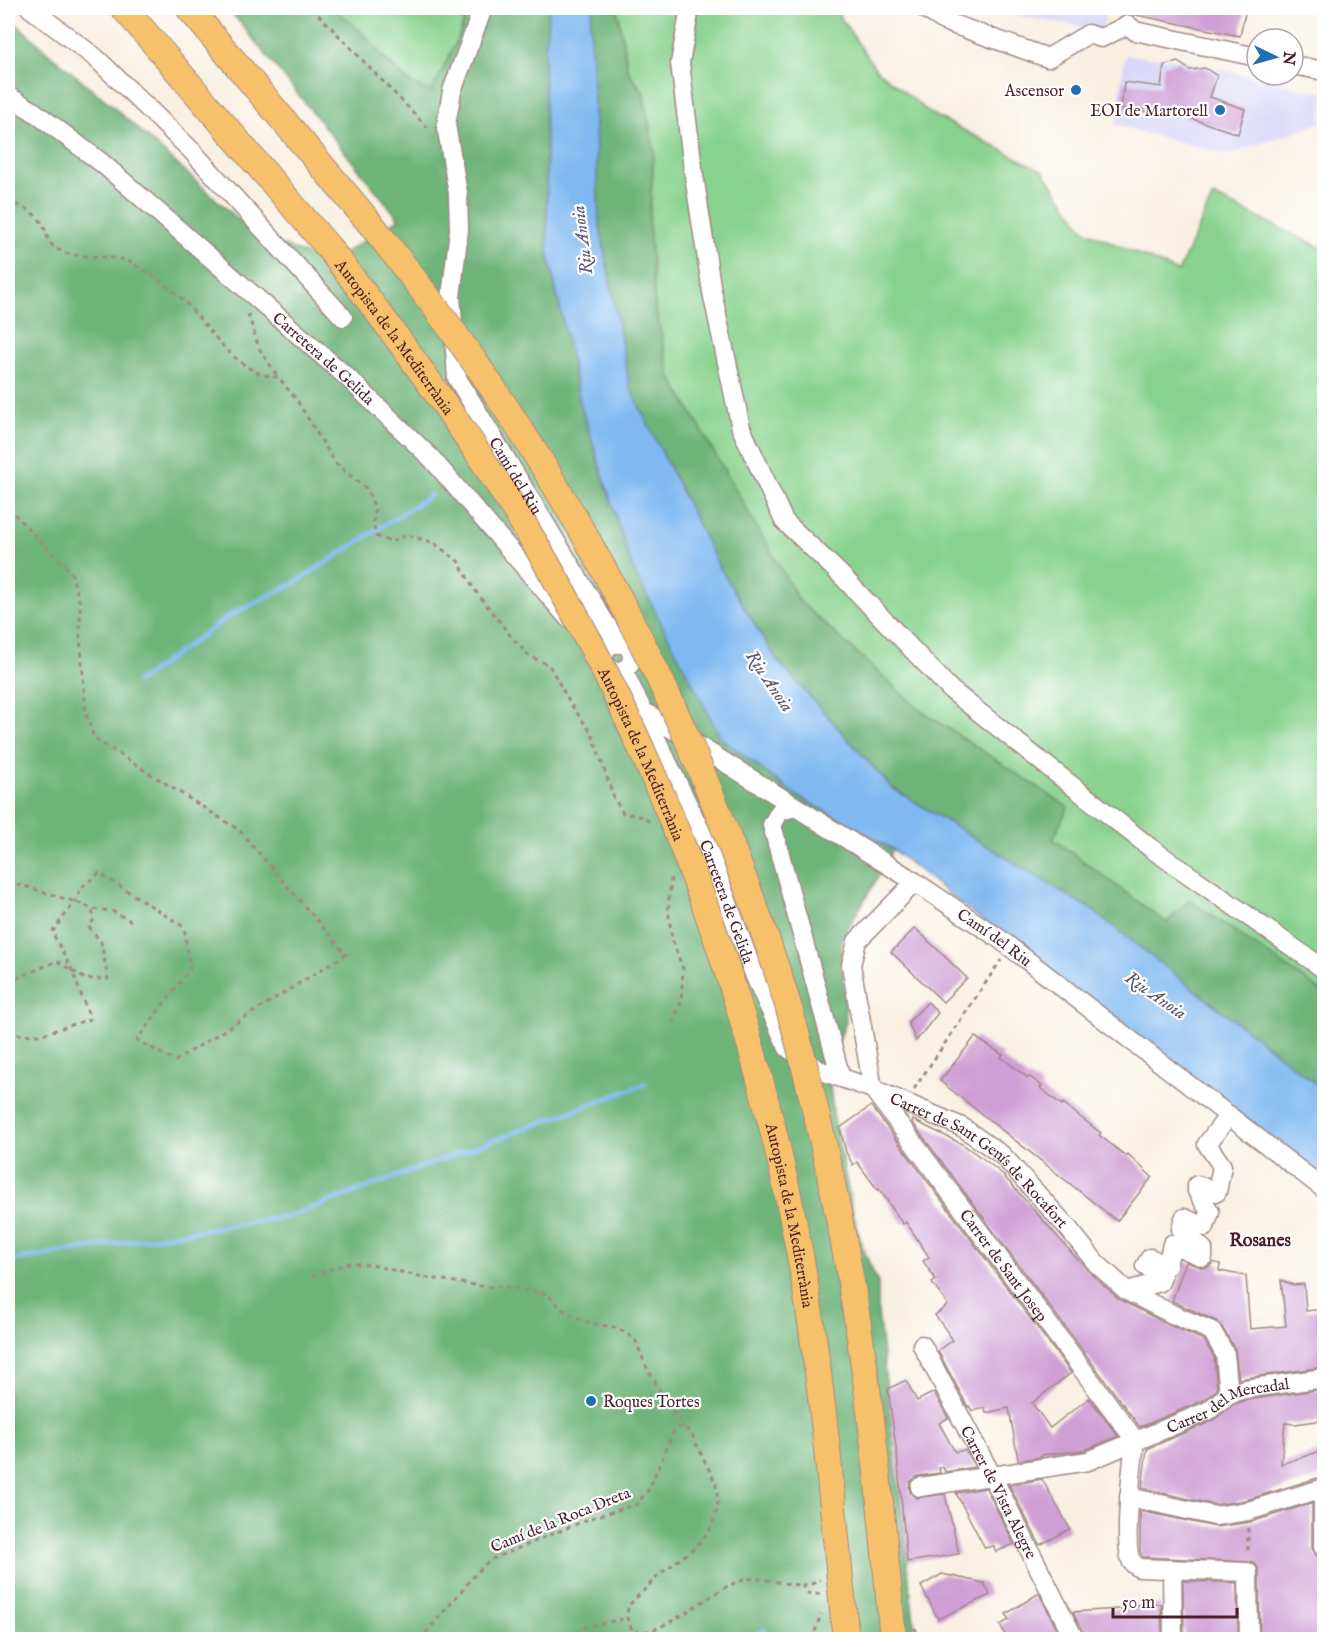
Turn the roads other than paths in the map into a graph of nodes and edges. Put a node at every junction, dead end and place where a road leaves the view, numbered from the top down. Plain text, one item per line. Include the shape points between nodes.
1 (30, 8) edge
2 (124, 8) edge
3 (189, 8) edge
4 (483, 8) edge
5 (690, 8) edge
6 (924, 8) edge
7 (1129, 16) edge
8 (1245, 54) edge
9 (1305, 67) edge
10 (1324, 71) edge
11 (8, 96) edge
12 (343, 317) dead end
13 (618, 644) junction
14 (604, 657) junction
15 (623, 670) junction
16 (645, 712) junction
17 (795, 807) junction
18 (915, 882) junction
19 (1324, 969) edge
20 (841, 1078) junction
21 (873, 1089) junction
22 (1229, 1115) junction
23 (1324, 1189) edge
24 (1127, 1291) junction
25 (922, 1345) dead end
26 (1324, 1377) edge
27 (1229, 1394) junction
28 (1136, 1440) junction
29 (992, 1476) junction
30 (920, 1487) dead end
31 (1324, 1488) edge
32 (1129, 1497) junction
33 (1323, 1547) dead end
34 (1172, 1569) junction
35 (846, 1640) edge
36 (893, 1640) edge
37 (1074, 1640) edge
38 (1173, 1640) edge
39 (1249, 1640) edge

1 - 12 street via 96,58 192,151
2 - 35 highway, Autopista de la Mediterrània, bridge via 328,247 433,385 539,552 621,707 660,793 719,948 773,1131 812,1326
3 - 36 highway, bridge via 374,228 512,416 599,562 680,720 755,907 799,1044 843,1234 869,1401
4 - 13 street, Camí del Riu via 452,91 446,125 458,193 459,230 451,297 457,378
5 - 19 street via 680,63 712,292 741,428 784,521 951,690 1152,849
6 - 7 street via 944,21 1048,58 1088,34 1101,38
7 - 8 street via 1135,31
9 - 10 street
11 - 14 street, Carretera de Gelida via 102,163 348,378 432,459
13 - 14 street via 608,648
13 - 15 street via 631,655 630,664
14 - 15 street via 610,669
15 - 16 street, Carretera de Gelida
16 - 17 street, Camí del Riu
16 - 20 street, Carretera de Gelida via 705,840 755,977 788,1048 819,1070
17 - 18 street, Camí del Riu
17 - 20 street via 780,811 772,825
18 - 21 street, Carrer de Sant Genís de Rocafort via 857,941 851,965
18 - 22 street, Camí del Riu via 1009,947
20 - 21 street, Carretera de Gelida
21 - 24 street, Carrer de Sant Genís de Rocafort via 962,1127 1002,1155 1096,1263
21 - 28 street, Carrer de Sant Josep
22 - 23 street, Camí del Riu
22 - 24 street via 1207,1144 1222,1166 1217,1192 1197,1185 1210,1212 1206,1227 1184,1218 1181,1229 1203,1249 1203,1257 1172,1244 1167,1266 1150,1258 1145,1266 1162,1277 1160,1281
24 - 27 street, Carrer de Sant Genís de Rocafort via 1212,1331 1225,1354
25 - 29 street, Carrer de Vista Alegre
26 - 27 street, Carrer del Mercadal
27 - 28 street, Carrer del Mercadal via 1208,1411
28 - 29 street, Carrer del Mercadal via 1088,1461
28 - 32 street
29 - 30 street, Carrer del Mercadal
29 - 37 street, Carrer de Vista Alegre
31 - 32 street via 1248,1511 1215,1516
31 - 33 street
32 - 34 street via 1132,1563 1139,1568
34 - 38 street
34 - 39 street via 1248,1572

